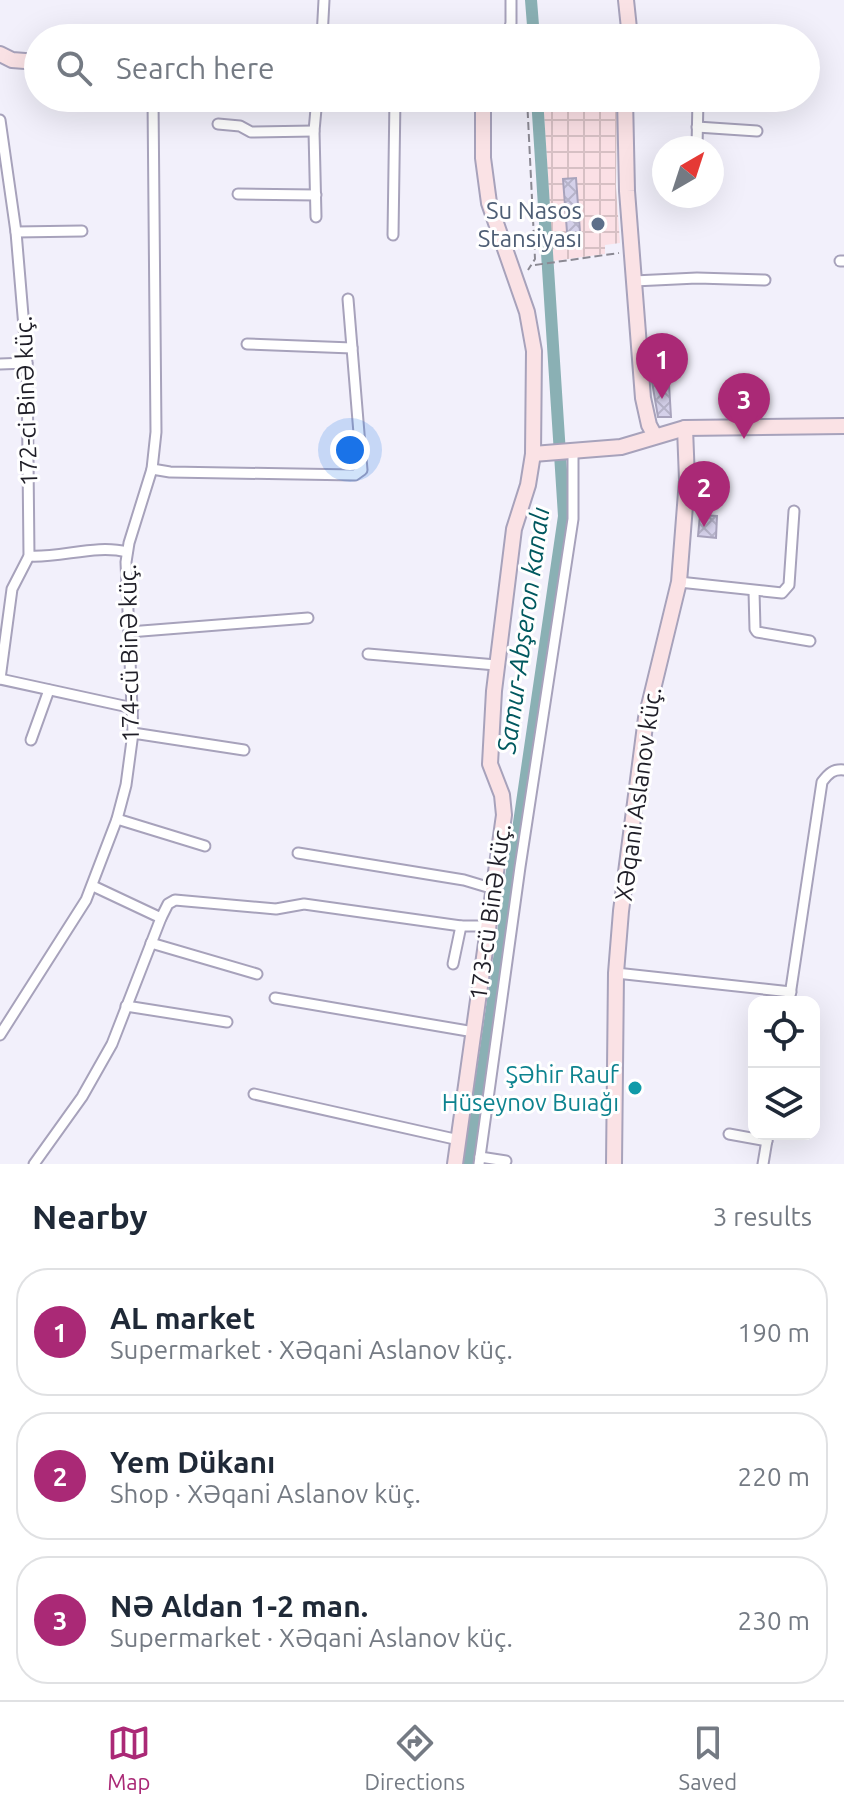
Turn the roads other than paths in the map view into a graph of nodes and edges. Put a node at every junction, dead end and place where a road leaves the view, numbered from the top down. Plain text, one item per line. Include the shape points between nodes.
1 (324, 0) edge
2 (511, 0) edge
3 (626, 0) edge
4 (323, 24) edge
5 (511, 24) edge
6 (629, 24) edge
7 (0, 54) edge
8 (24, 61) edge
9 (153, 112) edge
10 (316, 112) edge
11 (395, 112) edge
12 (483, 112) edge
13 (625, 112) edge
14 (698, 112) edge
15 (0, 120) edge
16 (218, 124) dead end
17 (697, 127) junction
18 (314, 131) junction
19 (757, 131) dead end
20 (697, 136) edge
21 (4, 185) edge
22 (238, 194) dead end
23 (316, 195) junction
24 (316, 217) dead end
25 (82, 231) dead end
26 (16, 232) junction
27 (393, 235) dead end
28 (765, 280) dead end
29 (634, 281) junction
30 (348, 299) dead end
31 (247, 344) dead end
32 (352, 348) junction
33 (27, 363) junction
34 (0, 364) edge
35 (844, 426) edge
36 (685, 428) junction
37 (655, 436) junction
38 (573, 451) junction
39 (533, 454) junction
40 (152, 469) junction
41 (794, 511) dead end
42 (127, 552) junction
43 (29, 556) junction
44 (679, 582) junction
45 (754, 591) junction
46 (308, 618) dead end
47 (129, 632) junction
48 (810, 641) dead end
49 (368, 654) dead end
50 (496, 665) junction
51 (0, 679) edge
52 (49, 690) junction
53 (133, 708) junction
54 (133, 733) junction
55 (31, 740) dead end
56 (244, 750) dead end
57 (844, 770) edge
58 (117, 819) junction
59 (205, 846) dead end
60 (298, 853) dead end
61 (93, 886) junction
62 (494, 889) junction
63 (161, 918) junction
64 (461, 926) junction
65 (489, 926) junction
66 (151, 943) junction
67 (453, 964) dead end
68 (616, 973) junction
69 (257, 974) dead end
70 (783, 996) edge
71 (790, 996) edge
72 (275, 998) dead end
73 (126, 1006) junction
74 (227, 1022) dead end
75 (474, 1032) junction
76 (0, 1035) edge
77 (254, 1094) dead end
78 (729, 1134) dead end
79 (748, 1136) edge
80 (459, 1140) junction
81 (768, 1140) edge
82 (479, 1161) edge
83 (506, 1161) dead end
84 (34, 1164) edge
85 (455, 1164) edge
86 (614, 1164) edge
87 (763, 1164) edge

1 - 4 street
2 - 5 street
3 - 6 street
7 - 8 street
9 - 40 street, 174-cü Binə küç. via 157,379
10 - 18 street
11 - 27 street
12 - 39 street, 173-cü Binə küç. via 485,182 494,223 534,341
13 - 29 street
14 - 17 street
15 - 21 street, 172-ci Binə küç.
16 - 18 street via 251,132
17 - 19 street
17 - 20 street
18 - 23 street
21 - 26 street, 172-ci Binə küç.
22 - 23 street
23 - 24 street
25 - 26 street
26 - 33 street, 172-ci Binə küç.
28 - 29 street
29 - 37 street via 643,398
30 - 32 street
31 - 32 street
32 - 40 street via 362,470 355,475
33 - 34 street
33 - 43 street, 172-ci Binə küç.
35 - 36 street
36 - 37 street
36 - 44 street, Xəqani Aslanov küç. via 687,492
37 - 38 street via 621,447
38 - 39 street
38 - 82 street via 573,519
39 - 50 street, 173-cü Binə küç. via 514,529
40 - 42 street, 174-cü Binə küç.
41 - 45 street via 787,590
42 - 43 street
42 - 47 street, 174-cü Binə küç.
43 - 51 street, 172-ci Binə küç. via 12,589
44 - 45 street
44 - 68 street, Xəqani Aslanov küç. via 646,718
45 - 48 street via 757,632
46 - 47 street
47 - 53 street, 174-cü Binə küç.
49 - 50 street
50 - 62 street, 173-cü Binə küç. via 490,764 505,805
51 - 52 street
52 - 53 street
52 - 55 street
53 - 54 street, 174-cü Binə küç.
54 - 56 street
54 - 58 street, 174-cü Binə küç.
57 - 71 street via 828,773 822,782
58 - 59 street
58 - 61 street, 174-cü Binə küç.
60 - 62 street
61 - 63 street
61 - 76 street, 174-cü Binə küç.
62 - 65 street, 173-cü Binə küç.
63 - 64 street via 175,900 276,909 304,904
63 - 66 street
64 - 65 street
64 - 67 street
65 - 75 street, 173-cü Binə küç.
66 - 69 street
66 - 73 street
68 - 70 street
68 - 86 street, Xəqani Aslanov küç.
72 - 75 street
73 - 74 street
73 - 84 street via 92,1081
75 - 80 street, 173-cü Binə küç.
77 - 80 street
78 - 79 street
80 - 85 street, 173-cü Binə küç.
81 - 87 street
82 - 83 street

